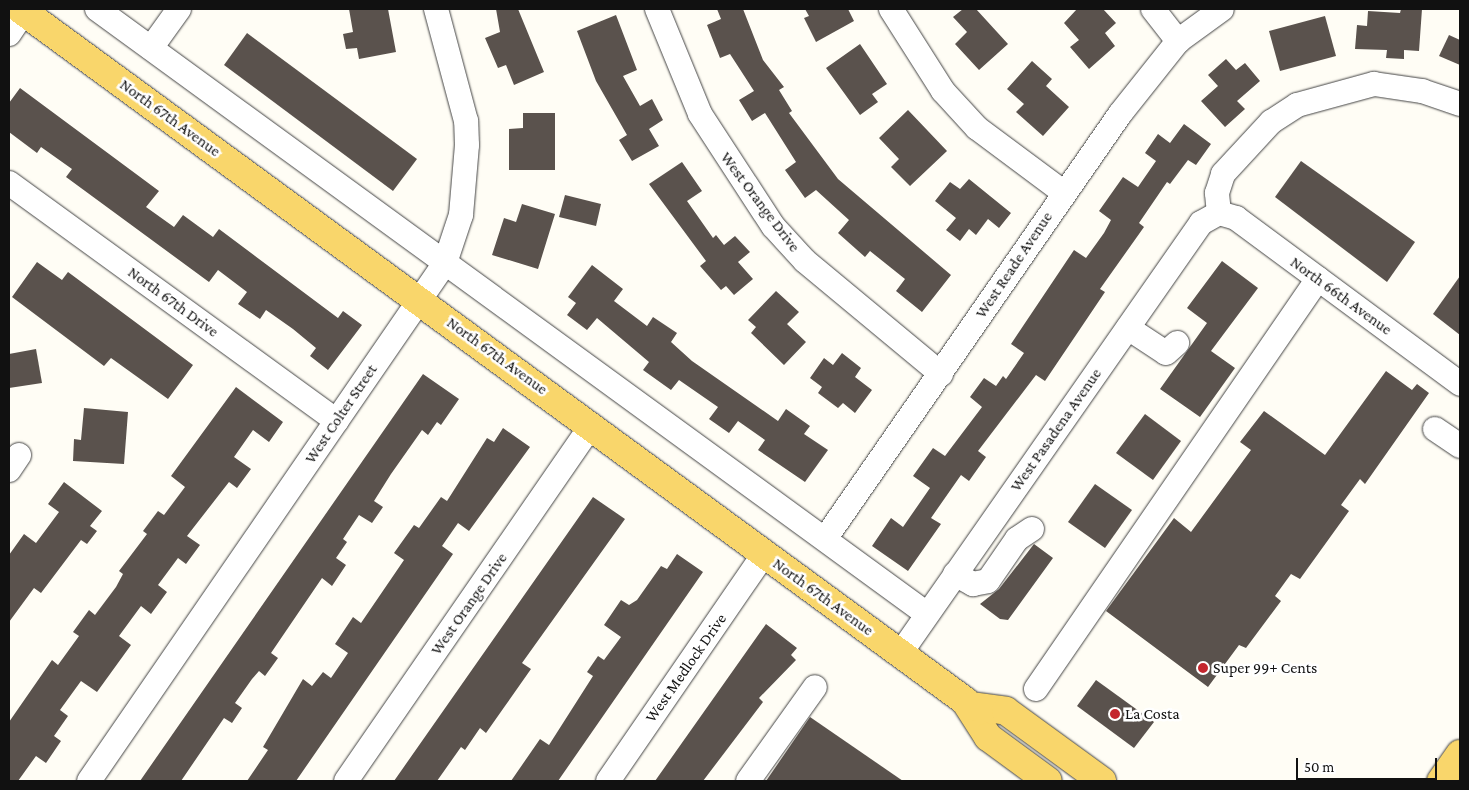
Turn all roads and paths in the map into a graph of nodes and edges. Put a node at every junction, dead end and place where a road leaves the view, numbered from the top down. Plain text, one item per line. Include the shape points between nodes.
1 (97, 9) edge
2 (179, 9) edge
3 (436, 9) edge
4 (657, 9) edge
5 (891, 9) edge
6 (1154, 9) edge
7 (1222, 9) edge
8 (22, 10) edge
9 (9, 34) edge
10 (1178, 41) junction
11 (151, 48) junction
12 (1460, 104) edge
13 (9, 183) edge
14 (1063, 192) junction
15 (1219, 213) junction
16 (445, 263) junction
17 (1318, 279) junction
18 (420, 300) junction
19 (1128, 328) junction
20 (1165, 354) dead end
21 (941, 374) junction
22 (1460, 384) edge
23 (337, 421) junction
24 (591, 426) junction
25 (1435, 429) dead end
26 (1460, 446) edge
27 (1032, 530) dead end
28 (825, 539) junction
29 (764, 554) junction
30 (955, 574) junction
31 (928, 614) junction
32 (900, 654) junction
33 (815, 687) dead end
34 (1036, 689) dead end
35 (972, 706) junction
36 (1460, 754) edge
37 (89, 781) edge
38 (346, 781) edge
39 (608, 781) edge
40 (748, 781) edge
41 (1048, 781) edge
42 (1102, 781) edge
43 (1441, 781) edge

1 - 11 street
2 - 11 street
3 - 16 street, West Colter Street via 466,120 467,145 461,215
4 - 21 street, West Orange Drive via 700,114 773,226 805,261
5 - 14 street via 943,91 977,128
6 - 10 street
7 - 10 street, West Reade Avenue
8 - 9 street
8 - 18 main road, North 67th Avenue
10 - 14 street, West Reade Avenue
11 - 16 street
12 - 15 street via 1422,91 1374,84 1297,105 1271,122 1223,174 1217,193
13 - 23 street, North 67th Drive
14 - 21 street, West Reade Avenue
15 - 17 street, North 66th Avenue via 1236,218
15 - 19 street, West Pasadena Avenue via 1201,223
16 - 18 street, West Colter Street
16 - 28 street
17 - 22 street, North 66th Avenue
17 - 34 street
18 - 23 street, West Colter Street
18 - 24 main road, North 67th Avenue
19 - 20 street
19 - 30 street, West Pasadena Avenue
21 - 28 street, West Reade Avenue
23 - 37 street, West Colter Street
24 - 29 main road, North 67th Avenue
24 - 38 street, West Orange Drive
25 - 26 street
27 - 30 street via 1017,539 988,581 973,584
28 - 31 street
29 - 32 main road, North 67th Avenue
29 - 39 street, West Medlock Drive
30 - 31 street, West Pasadena Avenue
31 - 32 street, West Pasadena Avenue
32 - 35 main road, North 67th Avenue
33 - 40 street
35 - 41 main road, North 67th Avenue via 988,737
35 - 42 main road, North 67th Avenue via 1006,711
36 - 43 main road

